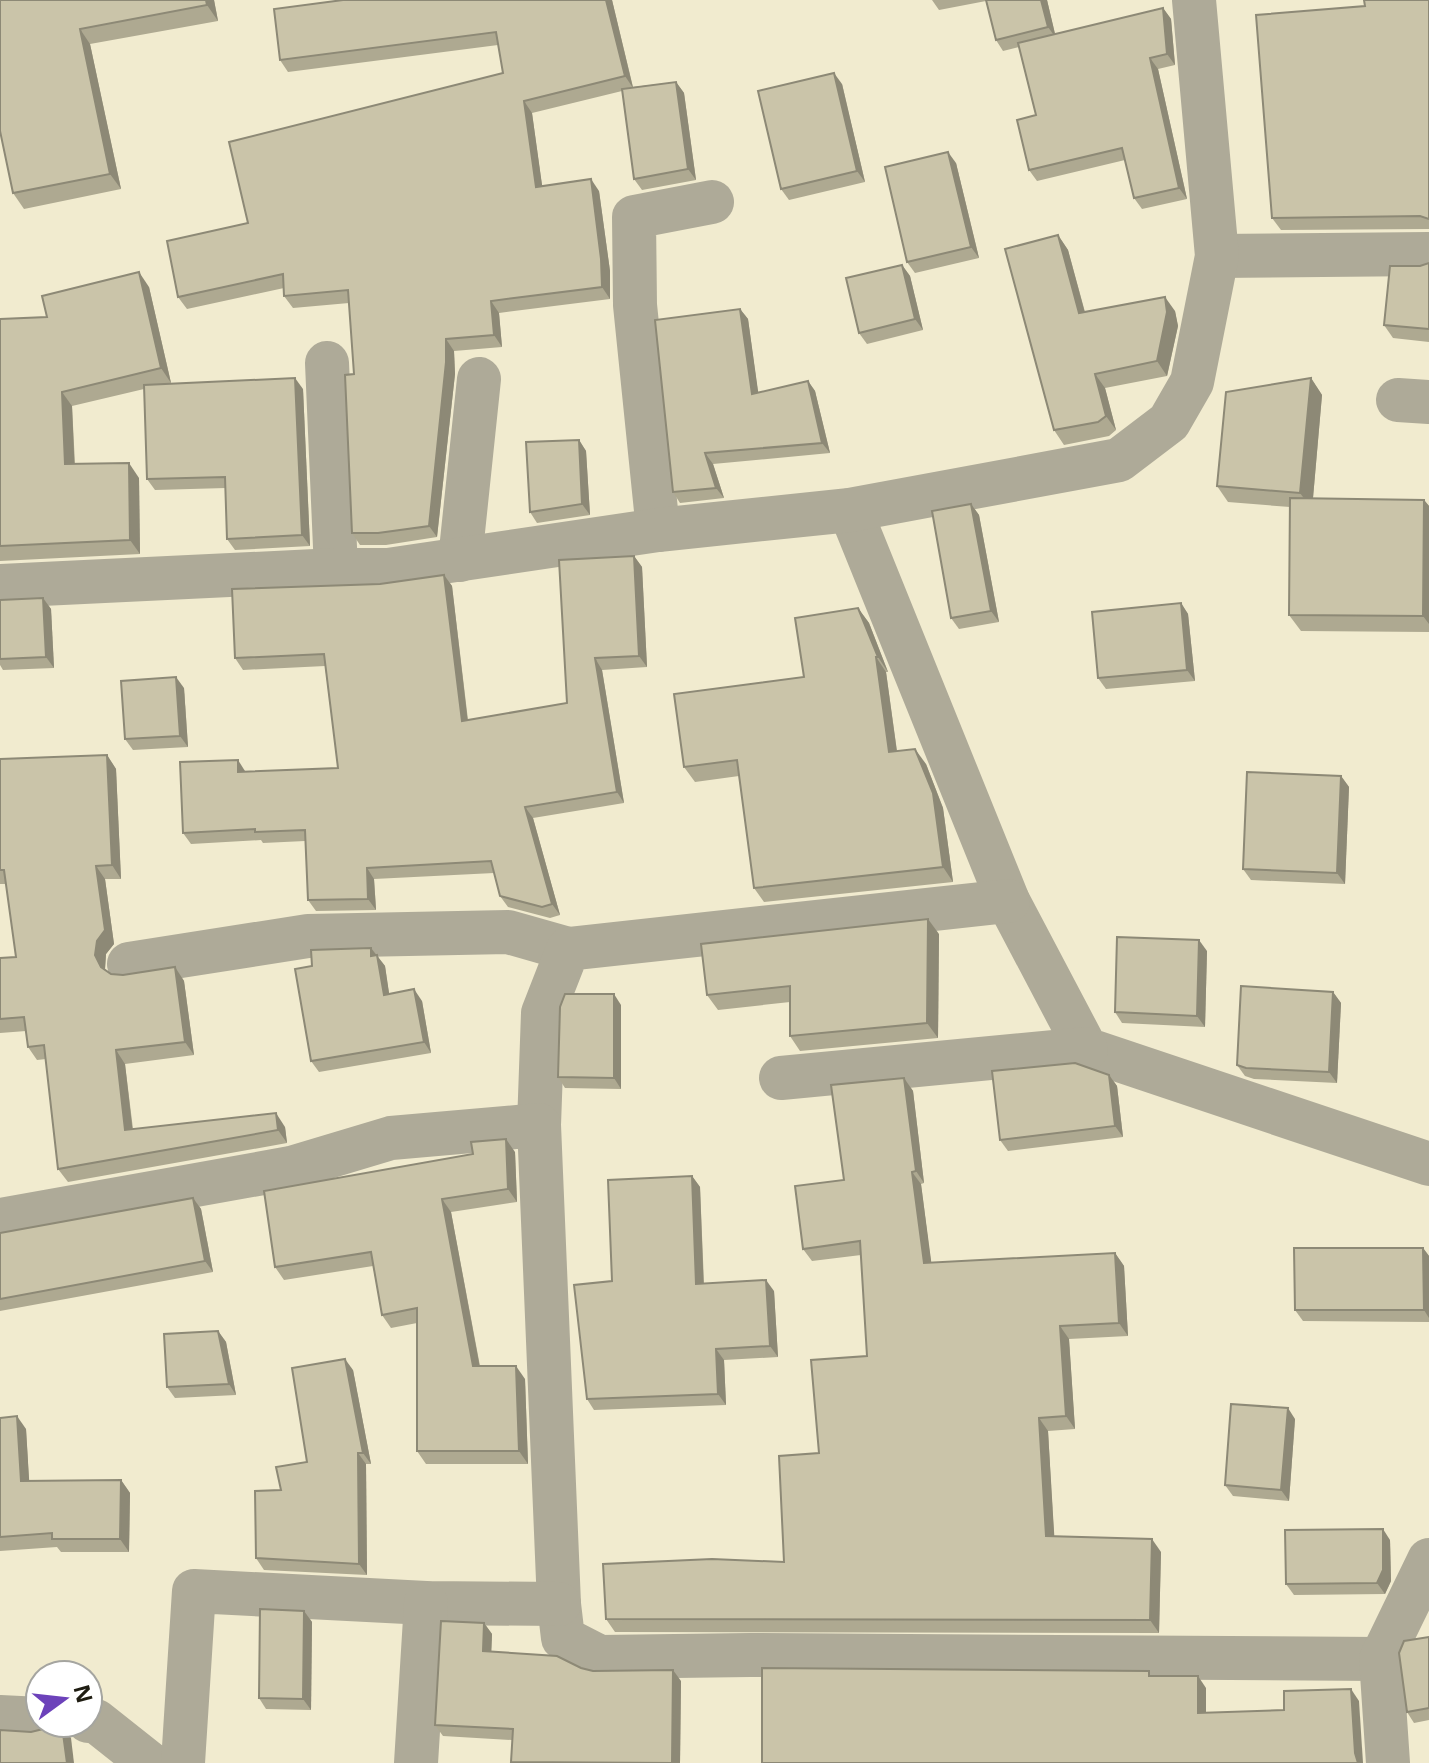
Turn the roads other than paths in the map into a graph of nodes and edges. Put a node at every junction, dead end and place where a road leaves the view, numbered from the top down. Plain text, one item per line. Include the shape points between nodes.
1 (1194, 0) edge
2 (712, 202) dead end
3 (1429, 254) edge
4 (1217, 256) junction
5 (327, 363) dead end
6 (479, 379) dead end
7 (850, 510) junction
8 (658, 530) junction
9 (460, 560) junction
10 (336, 570) junction
11 (0, 586) edge
12 (1008, 901) junction
13 (568, 949) junction
14 (129, 964) dead end
15 (1086, 1049) junction
16 (781, 1078) dead end
17 (539, 1125) junction
18 (1429, 1164) edge
19 (0, 1220) edge
20 (1429, 1560) edge
21 (426, 1603) junction
22 (559, 1604) junction
23 (1381, 1659) junction
24 (0, 1717) edge
25 (24, 1718) edge
26 (104, 1727) edge
27 (149, 1763) edge
28 (183, 1763) edge
29 (416, 1763) edge
30 (1388, 1763) edge

1 - 4 street
2 - 8 street via 634,217 635,305
3 - 4 street
4 - 7 street via 1192,382 1169,422 1119,460
5 - 10 street
6 - 9 street
7 - 8 street
7 - 12 street
8 - 9 street
9 - 10 street via 388,570
10 - 11 street
12 - 13 street
12 - 15 street
13 - 14 street via 508,932 308,936
13 - 17 street via 543,1013
15 - 16 street
15 - 18 street
17 - 19 street via 391,1138 291,1168
17 - 22 street
20 - 23 street
21 - 22 street
21 - 28 street via 194,1591
21 - 29 street
22 - 23 street via 563,1638 600,1657
23 - 30 street
24 - 25 street
26 - 27 street

